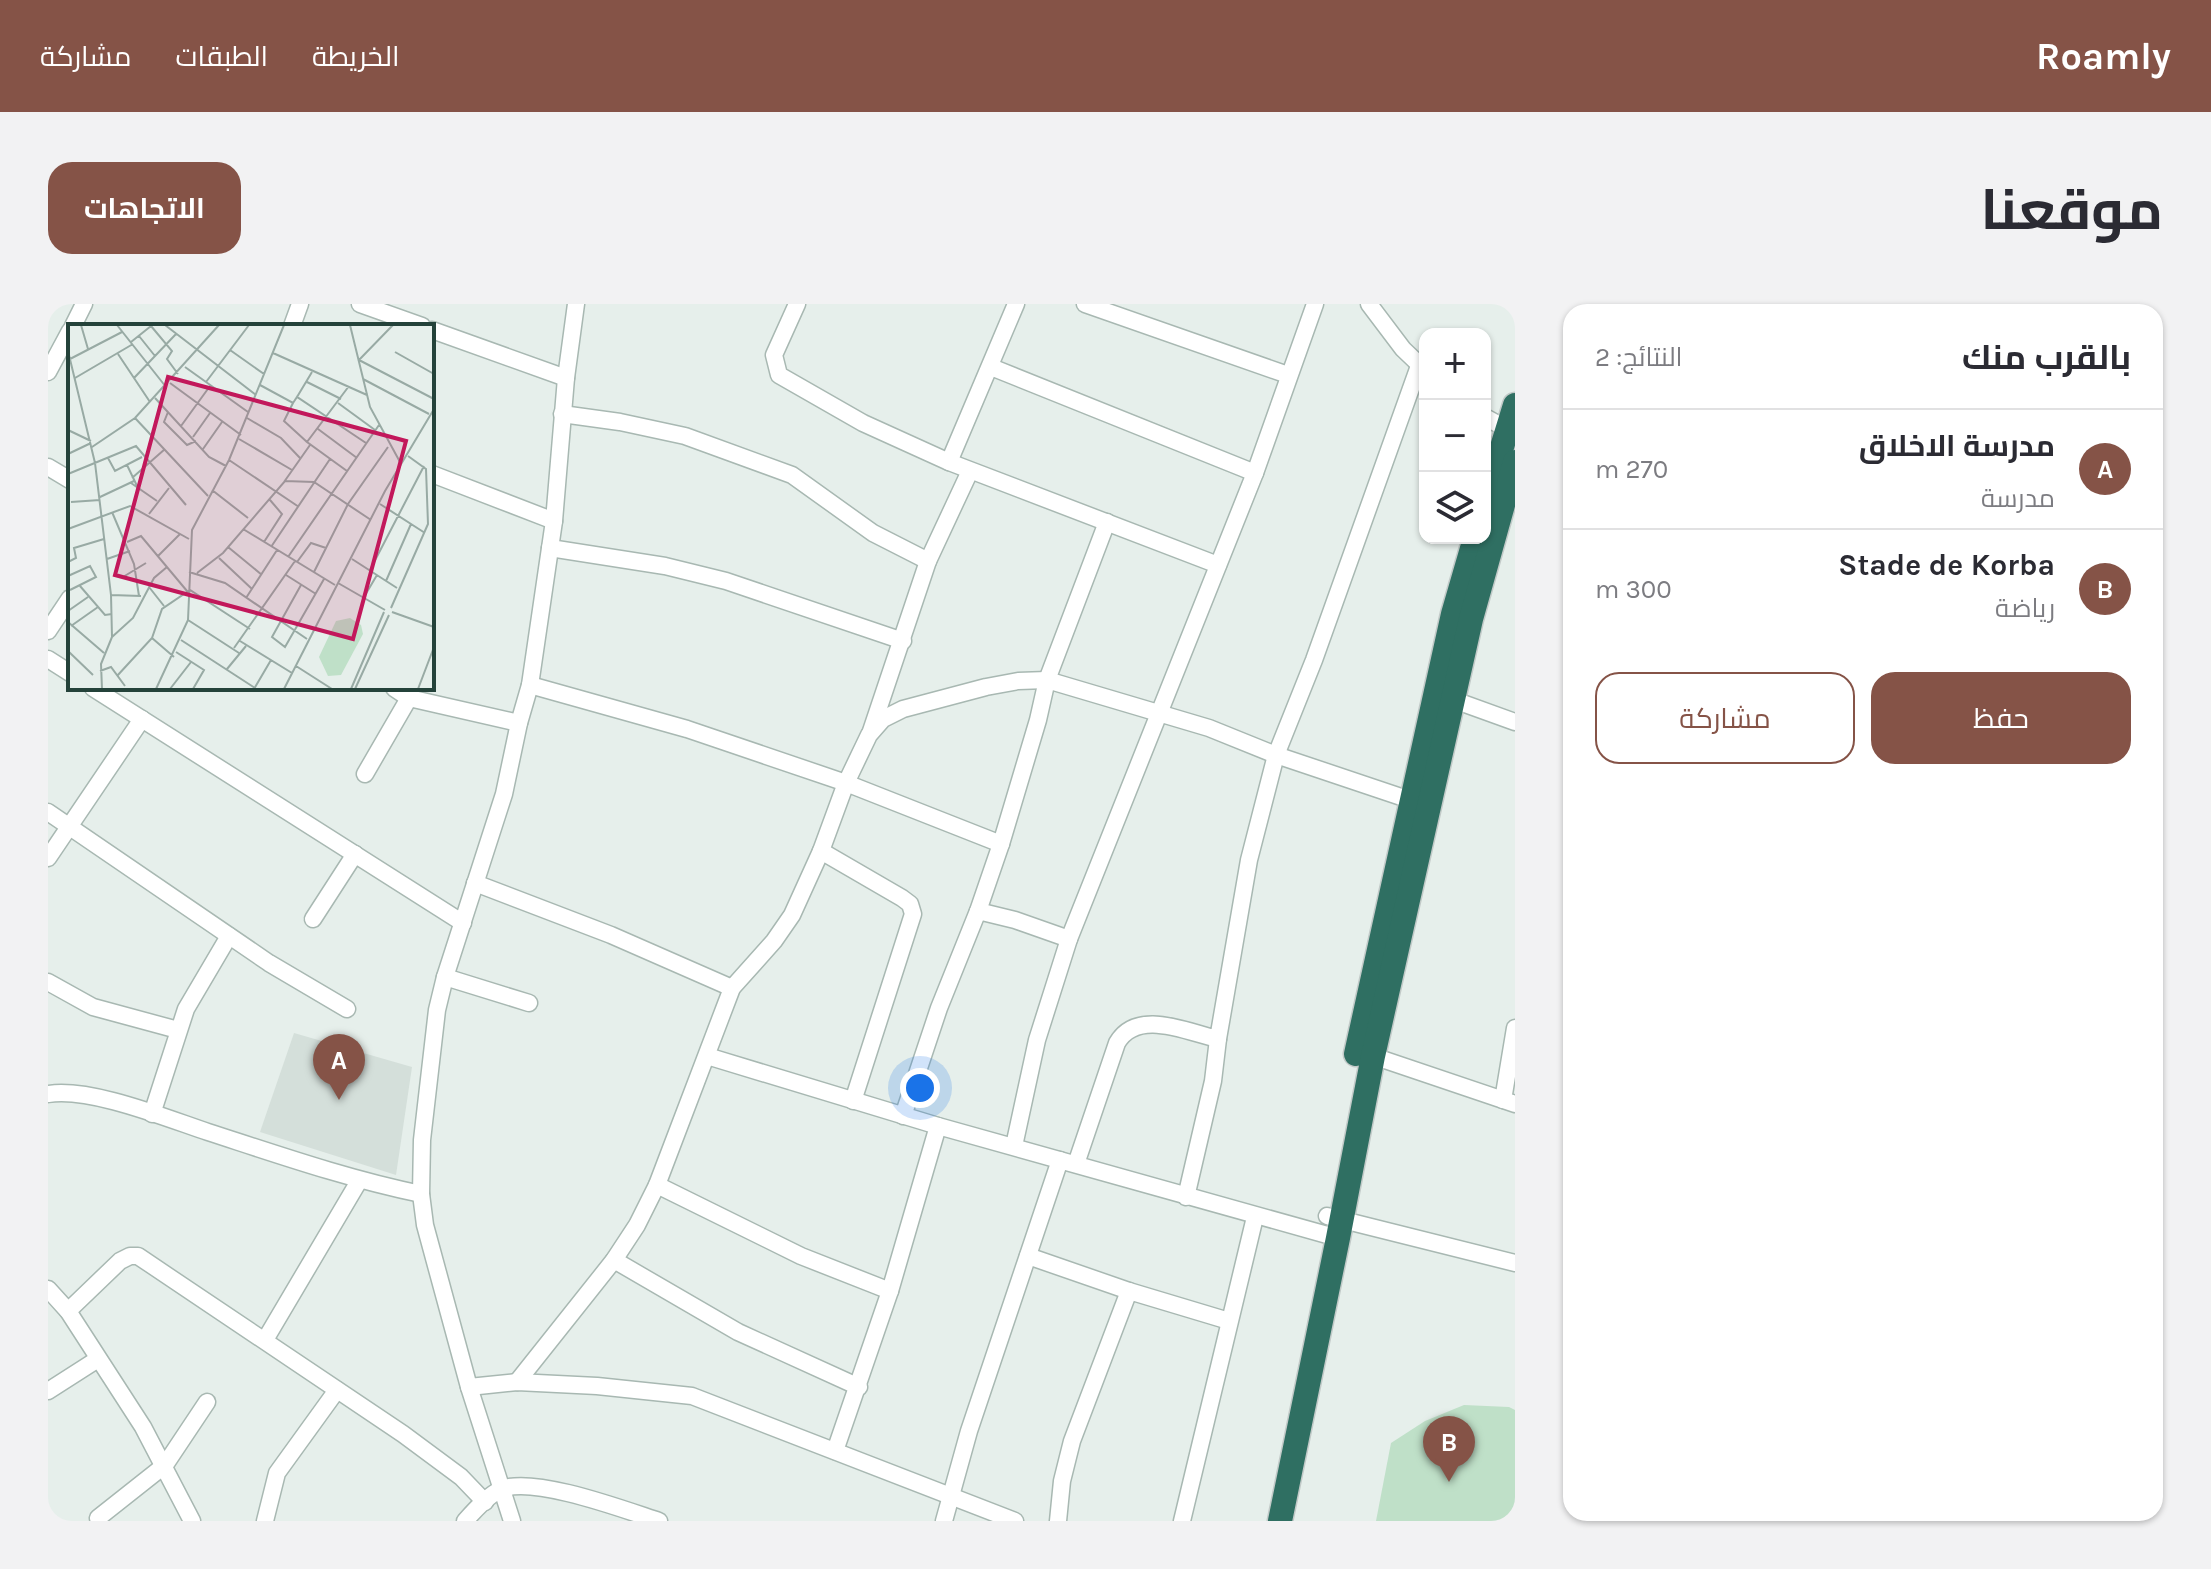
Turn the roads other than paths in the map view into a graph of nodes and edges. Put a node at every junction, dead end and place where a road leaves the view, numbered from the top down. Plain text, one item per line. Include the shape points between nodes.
1 (84, 304) edge
2 (300, 304) edge
3 (360, 304) edge
4 (576, 304) edge
5 (797, 304) edge
6 (1016, 304) edge
7 (1085, 304) edge
8 (1315, 304) edge
9 (1369, 304) edge
10 (73, 324) edge
11 (293, 324) edge
12 (410, 324) edge
13 (434, 333) edge
14 (68, 334) edge
15 (1419, 364) edge
16 (50, 366) edge
17 (991, 367) junction
18 (1288, 375) junction
19 (1419, 376) edge
20 (566, 378) junction
21 (1515, 405) edge
22 (562, 414) junction
23 (1491, 420) edge
24 (1511, 432) edge
25 (949, 462) junction
26 (1515, 462) edge
27 (48, 467) edge
28 (970, 471) junction
29 (1255, 473) junction
30 (434, 475) edge
31 (68, 479) edge
32 (1491, 486) edge
33 (554, 521) junction
34 (1107, 522) junction
35 (1473, 544) edge
36 (550, 548) junction
37 (928, 561) junction
38 (1218, 565) junction
39 (68, 601) edge
40 (48, 631) edge
41 (903, 641) junction
42 (48, 659) edge
43 (68, 672) edge
44 (1047, 680) junction
45 (530, 685) junction
46 (96, 690) edge
47 (397, 690) edge
48 (409, 698) junction
49 (1454, 700) junction
50 (1159, 713) junction
51 (142, 719) junction
52 (1515, 722) edge
53 (519, 723) junction
54 (869, 735) junction
55 (1276, 755) junction
56 (365, 774) dead end
57 (846, 783) junction
58 (1421, 804) junction
59 (48, 812) edge
60 (68, 825) junction
61 (1001, 844) junction
62 (821, 851) junction
63 (355, 854) junction
64 (48, 858) edge
65 (475, 883) junction
66 (978, 911) junction
67 (313, 919) dead end
68 (463, 923) junction
69 (229, 936) junction
70 (1069, 939) junction
71 (445, 977) junction
72 (48, 981) edge
73 (732, 988) junction
74 (529, 1003) dead end
75 (347, 1009) dead end
76 (1515, 1028) edge
77 (178, 1030) junction
78 (1218, 1039) junction
79 (707, 1056) junction
80 (1373, 1056) junction
81 (48, 1094) edge
82 (853, 1101) junction
83 (1509, 1102) edge
84 (152, 1114) junction
85 (903, 1116) junction
86 (938, 1126) junction
87 (1014, 1146) junction
88 (1068, 1162) junction
89 (359, 1181) junction
90 (657, 1185) junction
91 (421, 1194) junction
92 (1186, 1197) junction
93 (1255, 1217) junction
94 (1333, 1227) junction
95 (1028, 1256) junction
96 (614, 1260) junction
97 (1515, 1262) edge
98 (48, 1289) edge
99 (890, 1291) junction
100 (1129, 1291) junction
101 (68, 1311) junction
102 (1229, 1321) junction
103 (265, 1340) junction
104 (98, 1359) junction
105 (517, 1382) junction
106 (469, 1387) junction
107 (859, 1387) junction
108 (337, 1390) junction
109 (48, 1391) edge
110 (207, 1402) dead end
111 (835, 1451) junction
112 (165, 1465) junction
113 (502, 1489) junction
114 (952, 1497) junction
115 (485, 1502) junction
116 (98, 1518) dead end
117 (192, 1521) edge
118 (265, 1521) edge
119 (465, 1521) edge
120 (512, 1521) edge
121 (659, 1521) edge
122 (944, 1521) edge
123 (1015, 1521) edge
124 (1058, 1521) edge
125 (1182, 1521) edge
126 (1264, 1521) edge
127 (1280, 1521) edge

1 - 10 street
2 - 11 street
3 - 12 street
4 - 20 street
5 - 25 street via 774,355 779,375 863,423
6 - 17 street
7 - 18 street
8 - 18 street
9 - 15 street
13 - 20 street
14 - 16 street
17 - 25 street
17 - 29 street
18 - 29 street
19 - 55 street
20 - 22 street
21 - 24 highway
22 - 33 street
22 - 37 street via 685,436 792,475 873,533
23 - 24 street
24 - 32 highway
25 - 28 street
26 - 49 highway
27 - 31 street
28 - 34 street
28 - 37 street
29 - 38 street
30 - 33 street
33 - 36 street
34 - 38 street
34 - 44 street
35 - 58 highway via 1453,614
36 - 41 street via 726,581
36 - 45 street
37 - 41 street
38 - 50 street
39 - 40 street
41 - 54 street
42 - 43 street
44 - 50 street
44 - 54 street via 986,687 903,709 883,719
44 - 61 street
45 - 53 street
45 - 57 street via 687,729
46 - 51 street
47 - 48 street
48 - 53 street
48 - 56 street
49 - 52 street
49 - 58 highway
50 - 55 street
50 - 70 street
51 - 60 street
51 - 63 street
53 - 65 street
54 - 57 street
55 - 58 street
55 - 78 street via 1249,860
57 - 61 street
57 - 62 street
58 - 80 highway
58 - 94 highway via 1358,1045
59 - 60 street
60 - 64 street
60 - 69 street
61 - 66 street
62 - 73 street via 792,915
62 - 82 street via 902,898 913,914
63 - 67 street
63 - 68 street
65 - 68 street
65 - 73 street
66 - 70 street
66 - 85 street
68 - 71 street
69 - 75 street
69 - 77 street
70 - 87 street via 1037,1040
71 - 74 street
71 - 91 street via 431,1047
72 - 77 street via 93,1007
73 - 79 street
76 - 83 street
77 - 84 street
78 - 88 street via 1143,1023 1123,1033
78 - 92 street
79 - 82 street
79 - 90 street
80 - 83 street
80 - 94 highway
81 - 84 street via 83,1094
82 - 85 street
84 - 89 street
85 - 86 street
86 - 87 street
86 - 99 street
87 - 88 street
88 - 92 street
88 - 95 street
89 - 91 street
89 - 103 street
90 - 96 street
90 - 99 street via 801,1256
91 - 106 street
92 - 93 street
93 - 94 street
93 - 102 street
94 - 97 street
94 - 126 highway
94 - 127 highway
95 - 100 street
95 - 114 street
96 - 105 street
96 - 107 street via 738,1332
98 - 101 street
99 - 107 street
100 - 102 street
100 - 124 street via 1072,1441
101 - 103 street via 120,1261 138,1256
101 - 104 street
102 - 125 street
103 - 108 street
104 - 109 street
104 - 112 street
105 - 106 street
105 - 111 street via 692,1396
106 - 113 street
107 - 111 street
108 - 115 street via 403,1434
108 - 118 street via 277,1473
110 - 112 street
111 - 114 street
112 - 116 street
112 - 117 street
113 - 115 street
113 - 120 street
113 - 121 street via 551,1490
114 - 122 street
114 - 123 street
115 - 119 street

